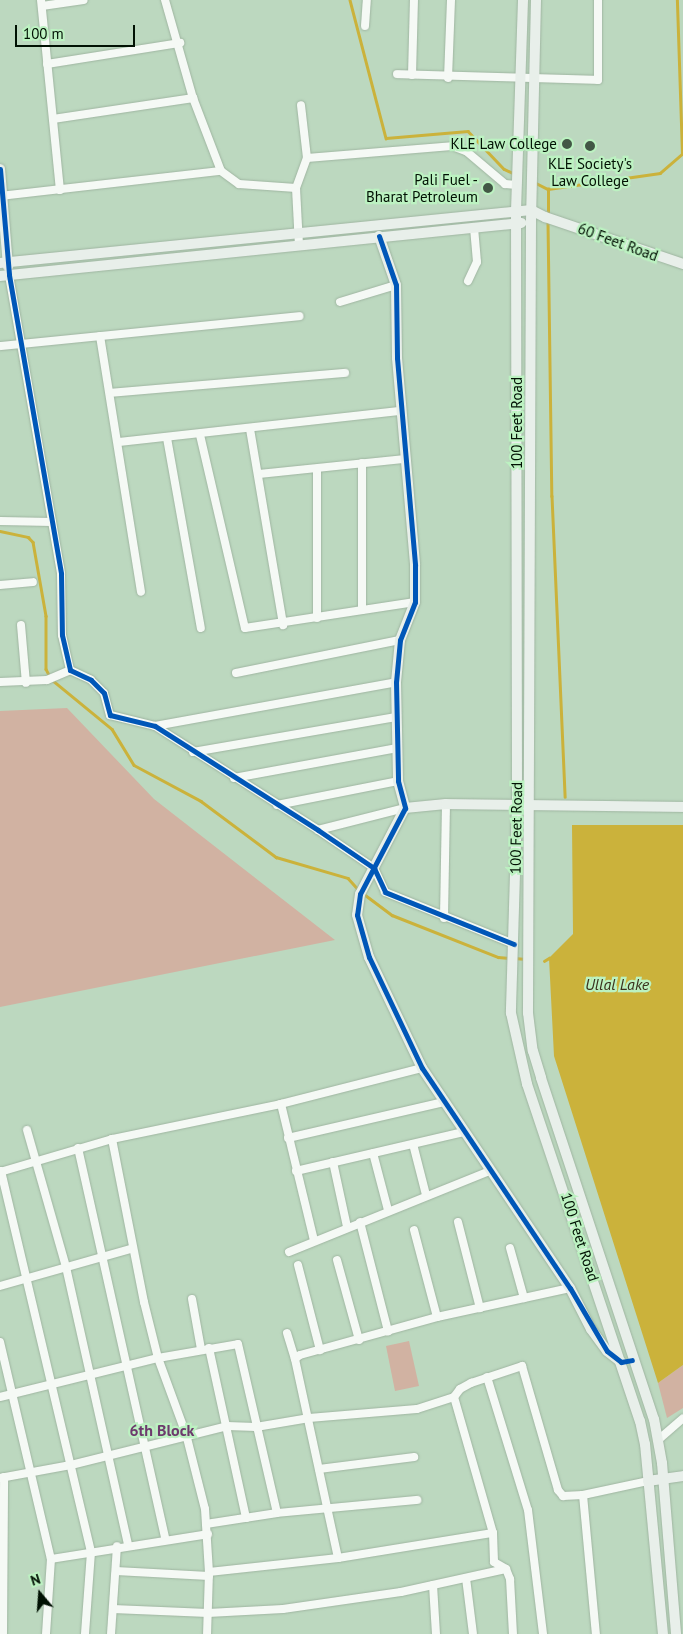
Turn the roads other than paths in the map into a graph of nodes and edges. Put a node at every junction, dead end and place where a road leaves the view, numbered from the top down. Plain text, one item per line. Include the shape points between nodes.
1 (84, 0) edge
2 (165, 0) edge
3 (367, 0) edge
4 (414, 0) edge
5 (451, 0) edge
6 (523, 0) edge
7 (536, 0) edge
8 (598, 0) edge
9 (42, 3) edge
10 (365, 26) dead end
11 (180, 43) junction
12 (48, 64) junction
13 (396, 74) dead end
14 (412, 75) junction
15 (448, 78) junction
16 (522, 78) junction
17 (534, 78) junction
18 (193, 98) junction
19 (301, 105) dead end
20 (53, 119) junction
21 (307, 158) junction
22 (0, 169) edge
23 (220, 171) junction
24 (517, 178) junction
25 (296, 188) junction
26 (60, 190) junction
27 (2, 196) edge
28 (531, 210) junction
29 (516, 211) junction
30 (547, 218) junction
31 (516, 222) junction
32 (531, 223) junction
33 (474, 227) junction
34 (298, 233) junction
35 (379, 236) junction
36 (299, 245) junction
37 (4, 262) edge
38 (683, 264) edge
39 (5, 276) edge
40 (468, 281) dead end
41 (396, 285) junction
42 (340, 302) dead end
43 (299, 316) dead end
44 (100, 336) junction
45 (22, 344) junction
46 (0, 346) edge
47 (345, 373) dead end
48 (110, 393) junction
49 (401, 412) junction
50 (250, 429) junction
51 (200, 435) junction
52 (167, 438) junction
53 (119, 442) junction
54 (405, 459) junction
55 (362, 464) junction
56 (317, 469) junction
57 (259, 474) junction
58 (0, 521) edge
59 (52, 522) junction
60 (34, 582) dead end
61 (0, 585) edge
62 (140, 592) dead end
63 (414, 602) junction
64 (362, 610) junction
65 (317, 618) junction
66 (283, 624) junction
67 (21, 625) dead end
68 (201, 628) dead end
69 (400, 640) junction
70 (70, 670) junction
71 (236, 673) dead end
72 (0, 682) edge
73 (396, 682) junction
74 (26, 683) junction
75 (396, 717) junction
76 (155, 726) junction
77 (398, 748) junction
78 (193, 752) junction
79 (234, 778) junction
80 (398, 781) junction
81 (446, 804) junction
82 (277, 805) junction
83 (518, 806) junction
84 (531, 806) junction
85 (683, 807) edge
86 (405, 808) junction
87 (318, 830) junction
88 (374, 868) junction
89 (444, 918) junction
90 (514, 953) junction
91 (422, 1068) junction
92 (444, 1102) junction
93 (281, 1104) junction
94 (28, 1130) dead end
95 (463, 1132) junction
96 (288, 1138) junction
97 (112, 1139) junction
98 (414, 1144) junction
99 (78, 1148) junction
100 (373, 1153) junction
101 (37, 1161) junction
102 (333, 1162) junction
103 (296, 1171) junction
104 (489, 1171) junction
105 (1, 1172) edge
106 (426, 1195) junction
107 (388, 1210) junction
108 (360, 1222) junction
109 (458, 1222) dead end
110 (347, 1227) junction
111 (414, 1230) dead end
112 (314, 1240) junction
113 (510, 1248) dead end
114 (131, 1249) junction
115 (289, 1252) dead end
116 (101, 1257) junction
117 (337, 1260) dead end
118 (298, 1265) dead end
119 (66, 1267) junction
120 (28, 1278) junction
121 (0, 1286) edge
122 (570, 1288) junction
123 (524, 1298) junction
124 (192, 1299) dead end
125 (480, 1308) junction
126 (437, 1317) junction
127 (388, 1331) junction
128 (287, 1333) dead end
129 (359, 1340) junction
130 (0, 1342) edge
131 (205, 1349) junction
132 (320, 1350) junction
133 (158, 1358) junction
134 (295, 1359) junction
135 (632, 1360) junction
136 (621, 1362) junction
137 (127, 1366) junction
138 (90, 1374) junction
139 (487, 1377) junction
140 (50, 1384) junction
141 (12, 1394) junction
142 (0, 1397) edge
143 (454, 1397) junction
144 (309, 1418) junction
145 (683, 1418) edge
146 (227, 1426) junction
147 (256, 1427) junction
148 (186, 1434) junction
149 (658, 1440) junction
150 (146, 1445) junction
151 (109, 1455) junction
152 (414, 1457) dead end
153 (72, 1465) junction
154 (318, 1469) junction
155 (33, 1473) junction
156 (683, 1476) edge
157 (2, 1478) edge
158 (664, 1479) junction
159 (648, 1481) junction
160 (583, 1495) junction
161 (417, 1500) dead end
162 (326, 1508) junction
163 (278, 1513) junction
164 (246, 1518) junction
165 (206, 1524) junction
166 (493, 1533) junction
167 (208, 1534) junction
168 (165, 1538) junction
169 (128, 1544) junction
170 (117, 1546) junction
171 (91, 1552) junction
172 (338, 1558) junction
173 (50, 1559) junction
174 (506, 1569) junction
175 (116, 1571) junction
176 (209, 1574) junction
177 (466, 1578) junction
178 (433, 1584) junction
179 (113, 1609) junction
180 (208, 1613) junction
181 (3, 1634) edge
182 (46, 1634) edge
183 (85, 1634) edge
184 (111, 1634) edge
185 (207, 1634) edge
186 (436, 1634) edge
187 (473, 1634) edge
188 (513, 1634) edge
189 (543, 1634) edge
190 (596, 1634) edge
191 (663, 1634) edge
192 (676, 1634) edge

1 - 9 street
2 - 11 street
3 - 10 street
4 - 14 street
5 - 15 street
6 - 16 main road, 100 Feet Road
7 - 17 main road, 100 Feet Road
8 - 17 street via 598,80
9 - 12 street
11 - 12 street
11 - 18 street
12 - 20 street
13 - 14 street
14 - 15 street
15 - 16 street
16 - 17 street
16 - 24 main road, 100 Feet Road
17 - 28 main road, 100 Feet Road
18 - 20 street
18 - 23 street
19 - 21 street
20 - 26 street
21 - 24 street via 452,146 466,151 505,184
21 - 25 street
22 - 27 main road
23 - 25 street via 239,184
23 - 26 street
24 - 29 main road, 100 Feet Road
25 - 34 street
26 - 27 street
27 - 37 main road
28 - 29 main road
28 - 30 main road, 60 Feet Road
28 - 32 main road, 100 Feet Road
29 - 31 main road, 100 Feet Road
29 - 34 main road
30 - 32 main road
30 - 38 main road, 60 Feet Road
31 - 32 main road
31 - 33 main road
31 - 83 main road, 100 Feet Road
32 - 84 main road, 100 Feet Road
33 - 35 main road
33 - 40 street via 478,262
34 - 36 street
34 - 37 main road
35 - 36 main road
35 - 41 main road
36 - 39 main road
37 - 39 main road
39 - 45 street
41 - 42 street
41 - 49 main road
43 - 44 street
44 - 45 street
44 - 48 street
45 - 46 street
45 - 59 street
47 - 48 street
48 - 53 street
49 - 50 street
49 - 54 main road
50 - 51 street
50 - 57 street
51 - 52 street
51 - 66 street via 245,628
52 - 53 street
52 - 68 street
53 - 62 street
54 - 55 street
54 - 63 main road via 415,565
55 - 56 street
55 - 64 street
56 - 57 street
56 - 65 street
57 - 66 street
58 - 59 street
59 - 70 street via 61,574 62,634
60 - 61 street
63 - 64 street
63 - 69 main road
64 - 65 street
65 - 66 street
67 - 74 street
69 - 71 street
69 - 73 main road
70 - 74 street via 51,679
70 - 76 street via 91,680 104,693 110,715
72 - 74 street
73 - 75 main road
73 - 76 street
75 - 77 main road
75 - 78 street
76 - 78 street
77 - 79 street
77 - 80 main road
78 - 79 street
79 - 82 street
80 - 82 street
80 - 86 main road
81 - 83 main road
81 - 86 main road
81 - 89 street
82 - 87 street
83 - 84 main road
83 - 90 main road, 100 Feet Road
84 - 85 main road
84 - 135 main road, 100 Feet Road via 528,962 533,1051
86 - 87 street
86 - 88 main road
87 - 88 street
88 - 89 street via 384,892
88 - 91 main road via 360,894 357,915 369,957
89 - 90 street
90 - 136 main road, 100 Feet Road via 512,1013 519,1056
91 - 92 main road
91 - 93 street
92 - 95 main road
92 - 96 street
93 - 96 street
93 - 97 street
94 - 101 street
95 - 98 street
95 - 104 main road
96 - 103 street
97 - 99 street
97 - 114 street
98 - 100 street
98 - 106 street
99 - 101 street
99 - 116 street
100 - 102 street
100 - 107 street
101 - 105 street
101 - 119 street
102 - 103 street
102 - 110 street
103 - 112 street
104 - 106 street
104 - 122 main road
105 - 120 street
106 - 107 street
107 - 108 street
108 - 110 street
108 - 127 street
109 - 125 street
110 - 112 street
111 - 126 street
112 - 115 street
113 - 123 street
114 - 116 street
114 - 133 street
116 - 119 street
116 - 137 street
117 - 129 street
118 - 132 street
119 - 120 street
119 - 138 street
120 - 121 street
120 - 140 street
122 - 123 street
122 - 136 main road via 596,1337 607,1352
123 - 125 street
124 - 131 street
125 - 126 street
126 - 127 street
127 - 129 street
128 - 134 street
129 - 132 street
130 - 141 street
131 - 133 street
131 - 146 street
131 - 147 street via 238,1344
132 - 134 street
133 - 137 street
133 - 148 street
134 - 144 street
135 - 136 main road
135 - 149 main road, 100 Feet Road via 654,1419
136 - 159 main road, 100 Feet Road via 640,1421
137 - 138 street
137 - 150 street
138 - 140 street
138 - 151 street
139 - 143 street via 460,1389
139 - 160 street via 522,1366 558,1490 562,1496
139 - 189 street via 528,1510
140 - 141 street
140 - 153 street
141 - 142 street
141 - 155 street
143 - 144 street via 417,1409
143 - 166 street
144 - 147 street
144 - 154 street
145 - 149 street
146 - 147 street
146 - 148 street
146 - 164 street
147 - 163 street
148 - 150 street
148 - 165 street
149 - 158 main road, 100 Feet Road
150 - 151 street
150 - 168 street
151 - 153 street
151 - 169 street
152 - 154 street
153 - 155 street
153 - 171 street
154 - 162 street
155 - 157 street
155 - 173 street
156 - 158 main road
157 - 181 street
158 - 159 main road
158 - 192 main road, 100 Feet Road
159 - 160 street
159 - 191 main road, 100 Feet Road
160 - 190 street
161 - 162 street
162 - 163 street
162 - 172 street
163 - 164 street
164 - 165 street
165 - 167 street
166 - 172 street
166 - 174 street via 494,1562
167 - 168 street
167 - 176 street
168 - 169 street
169 - 170 street
170 - 171 street
170 - 175 street
171 - 173 street
171 - 183 street
172 - 176 street
173 - 182 street
174 - 177 street
174 - 188 street via 512,1590
175 - 176 street
175 - 179 street
176 - 180 street
177 - 178 street
177 - 187 street
178 - 180 street via 282,1609
178 - 186 street
179 - 180 street
179 - 184 street
180 - 185 street

